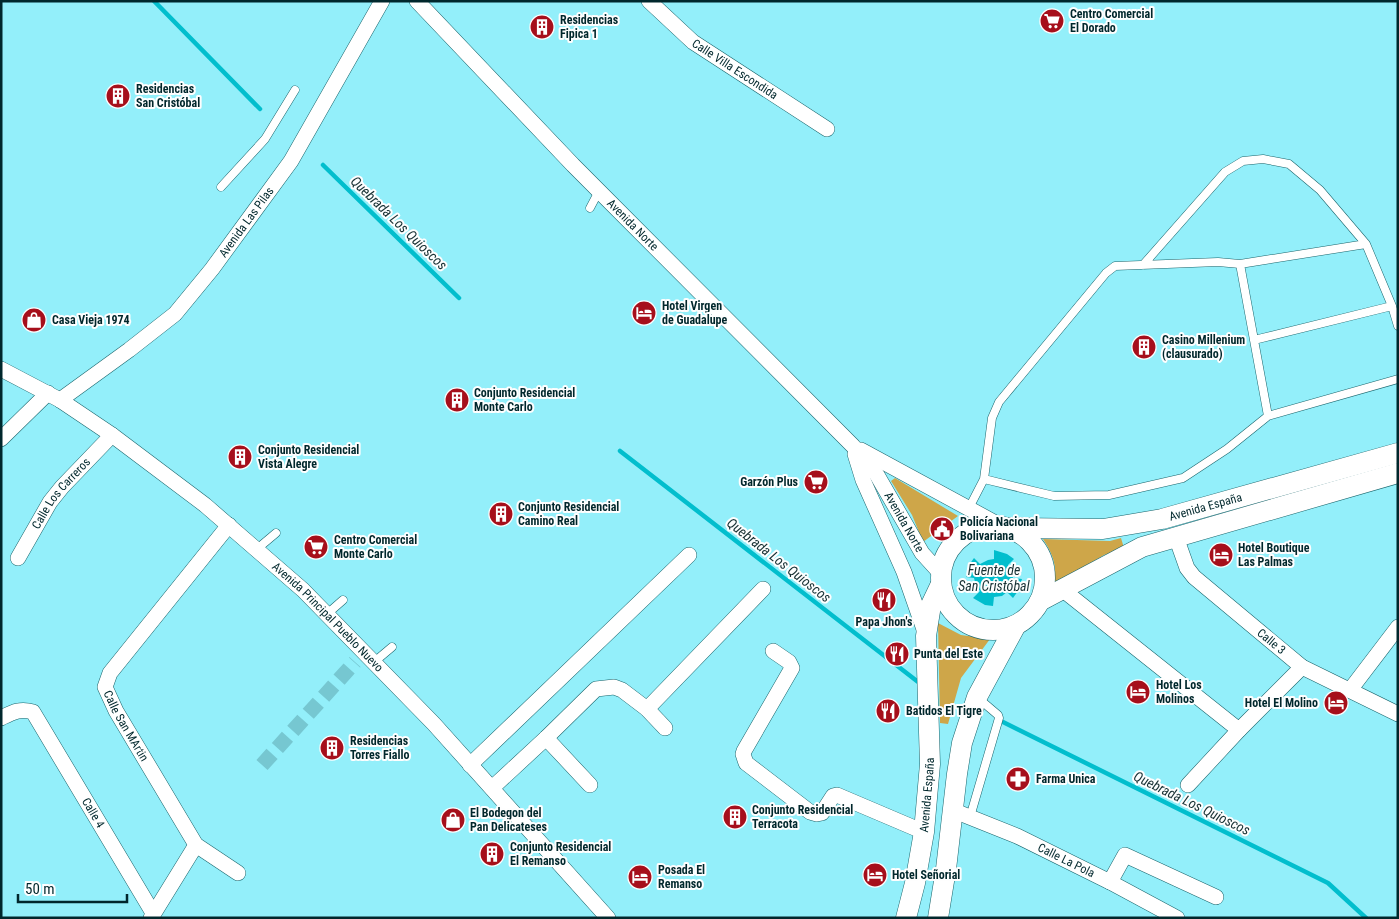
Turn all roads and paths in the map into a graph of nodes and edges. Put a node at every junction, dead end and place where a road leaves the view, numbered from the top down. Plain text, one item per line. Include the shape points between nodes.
1 (382, 1) edge
2 (417, 1) edge
3 (649, 1) edge
4 (295, 90) dead end
5 (827, 130) dead end
6 (221, 187) dead end
7 (599, 191) junction
8 (590, 208) dead end
9 (1366, 244) junction
10 (1240, 264) junction
11 (1143, 265) junction
12 (1392, 306) junction
13 (1398, 326) edge
14 (1254, 340) junction
15 (1, 369) edge
16 (1398, 379) edge
17 (54, 397) junction
18 (1268, 416) junction
19 (112, 436) junction
20 (1, 439) edge
21 (853, 446) junction
22 (1398, 453) edge
23 (1391, 477) edge
24 (984, 479) junction
25 (969, 508) junction
26 (229, 525) junction
27 (1005, 527) junction
28 (276, 533) dead end
29 (1176, 537) junction
30 (257, 549) junction
31 (689, 555) dead end
32 (18, 558) dead end
33 (941, 579) junction
34 (763, 589) dead end
35 (1063, 590) junction
36 (343, 600) dead end
37 (1040, 601) junction
38 (327, 614) junction
39 (1016, 625) junction
40 (1398, 627) edge
41 (926, 636) junction
42 (392, 647) dead end
43 (773, 651) dead end
44 (363, 659) junction
45 (1302, 667) junction
46 (1350, 690) junction
47 (976, 696) junction
48 (647, 709) junction
49 (1398, 714) edge
50 (1, 718) edge
51 (665, 728) dead end
52 (1239, 730) junction
53 (546, 738) junction
54 (470, 765) junction
55 (590, 785) dead end
56 (1188, 785) dead end
57 (492, 788) junction
58 (961, 814) junction
59 (924, 832) junction
60 (196, 844) junction
61 (238, 873) dead end
62 (1110, 882) junction
63 (1216, 897) dead end
64 (152, 916) edge
65 (608, 918) edge
66 (906, 918) edge
67 (938, 918) edge
68 (1177, 918) edge

1 - 17 street, Avenida Las Pilas via 291,161 212,269 174,314 129,350
2 - 7 street, Avenida Norte
3 - 5 street, Calle Villa Escondida via 693,42
4 - 6 lane via 265,139
7 - 8 lane
7 - 21 street, Avenida Norte
9 - 10 lane
9 - 11 lane via 1320,190 1295,169 1288,164 1263,159 1243,161 1225,172
9 - 12 lane
10 - 11 lane
10 - 14 lane
11 - 24 lane via 1115,266 1106,272 999,402 992,418
12 - 13 lane
12 - 14 lane
14 - 18 lane
15 - 17 street, Avenida Principal Pueblo Nuevo
16 - 18 lane
17 - 19 street, Avenida Principal Pueblo Nuevo
17 - 20 street, Avenida Las Pilas
18 - 24 lane via 1183,478 1110,495 1054,496
19 - 26 street, Avenida Principal Pueblo Nuevo
19 - 32 street, Calle Los Carreros via 62,486
21 - 25 street, Avenida Norte
21 - 33 street, Avenida Norte via 877,475 922,553
21 - 41 street via 863,480 904,572
22 - 27 main road, Avenida España via 1162,519 1103,529
23 - 29 main road, Avenida España
24 - 25 lane
25 - 27 street, Avenida Norte
26 - 30 street, Avenida Principal Pueblo Nuevo
26 - 60 street, Calle San MArtin via 110,673 104,687
27 - 33 main road via 984,526 968,532 954,543 944,557
27 - 37 main road via 1022,535 1041,557 1045,586
28 - 30 lane
29 - 35 main road, Avenida España via 1142,547
29 - 45 street, Calle 3 via 1187,568 1194,577
30 - 38 street, Avenida Principal Pueblo Nuevo
31 - 54 street
33 - 39 main road via 945,600 968,624 1000,630
33 - 41 main road, Avenida España via 931,605
34 - 48 street
35 - 37 main road, Avenida España
35 - 52 street
36 - 38 lane
37 - 39 main road via 1030,615
38 - 44 street, Avenida Principal Pueblo Nuevo
39 - 47 main road
40 - 46 street
41 - 59 main road, Avenida España via 930,764
42 - 44 lane
43 - 59 street via 792,668 744,751 746,763 810,812 822,813 837,795
44 - 54 street, Avenida Principal Pueblo Nuevo via 434,724
45 - 46 street, Calle 3
45 - 52 street
46 - 49 street, Calle 3
47 - 58 main road via 956,774
47 - 58 lane via 999,718
48 - 51 street
48 - 53 street via 622,690 596,688
50 - 64 street, Calle 4 via 24,709 33,712
52 - 56 street
53 - 55 street
53 - 57 street
54 - 57 street, Avenida Principal Pueblo Nuevo
57 - 65 street, Avenida Principal Pueblo Nuevo
58 - 62 street, Calle La Pola via 1018,836
58 - 67 main road
59 - 66 main road, Avenida España
60 - 61 street, Calle San MArtin
60 - 64 street
62 - 63 street via 1119,852
62 - 68 street, Calle La Pola

